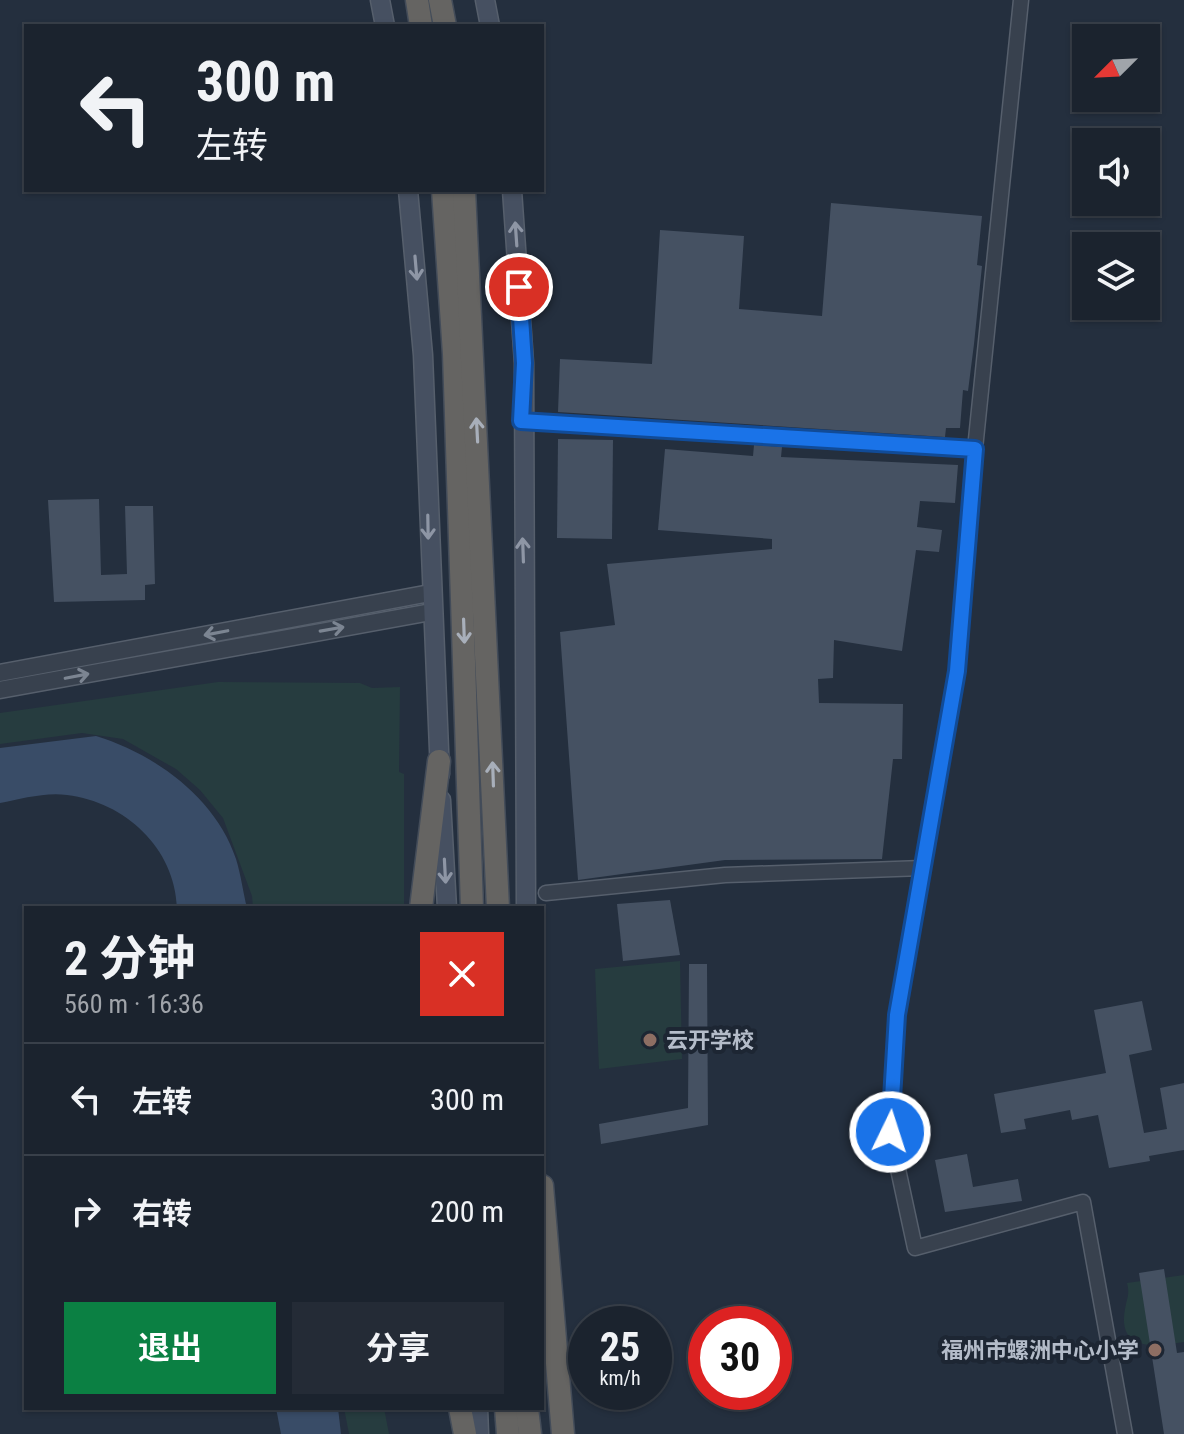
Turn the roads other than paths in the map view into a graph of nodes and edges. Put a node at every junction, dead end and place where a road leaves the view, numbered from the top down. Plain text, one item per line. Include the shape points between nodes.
1 (380, 0) edge
2 (417, 0) edge
3 (440, 0) edge
4 (485, 0) edge
5 (1021, 0) edge
6 (385, 24) edge
7 (421, 24) edge
8 (445, 24) edge
9 (490, 24) edge
10 (408, 192) edge
11 (443, 192) edge
12 (464, 192) edge
13 (512, 192) edge
14 (521, 421) junction
15 (975, 449) junction
16 (430, 593) junction
17 (431, 612) junction
18 (0, 673) edge
19 (0, 690) edge
20 (439, 761) junction
21 (923, 868) junction
22 (546, 893) dead end
23 (421, 906) edge
24 (447, 906) edge
25 (472, 906) edge
26 (498, 906) edge
27 (526, 906) edge
28 (544, 1201) edge
29 (544, 1309) edge
30 (460, 1410) edge
31 (478, 1410) edge
32 (506, 1410) edge
33 (527, 1410) edge
34 (465, 1434) edge
35 (479, 1434) edge
36 (508, 1434) edge
37 (530, 1434) edge
38 (556, 1434) edge
39 (563, 1434) edge
40 (1125, 1434) edge

1 - 6 main road
2 - 7 highway
3 - 8 highway
4 - 9 main road
5 - 15 street
10 -> 16 main road via 423,355
11 -> 25 highway via 455,368
26 -> 12 highway
14 -> 13 main road via 524,363
14 - 15 street
27 -> 14 main road
15 - 21 street via 957,671
16 - 17 main road
16 -> 18 street
19 -> 17 street
17 - 20 main road
20 - 23 highway
20 -> 24 main road
21 - 22 street via 768,872
21 - 40 street via 897,1015 890,1132 915,1248 1083,1202
28 - 39 highway
29 - 38 main road
30 - 34 highway
31 - 35 main road
32 - 36 highway
33 - 37 highway

